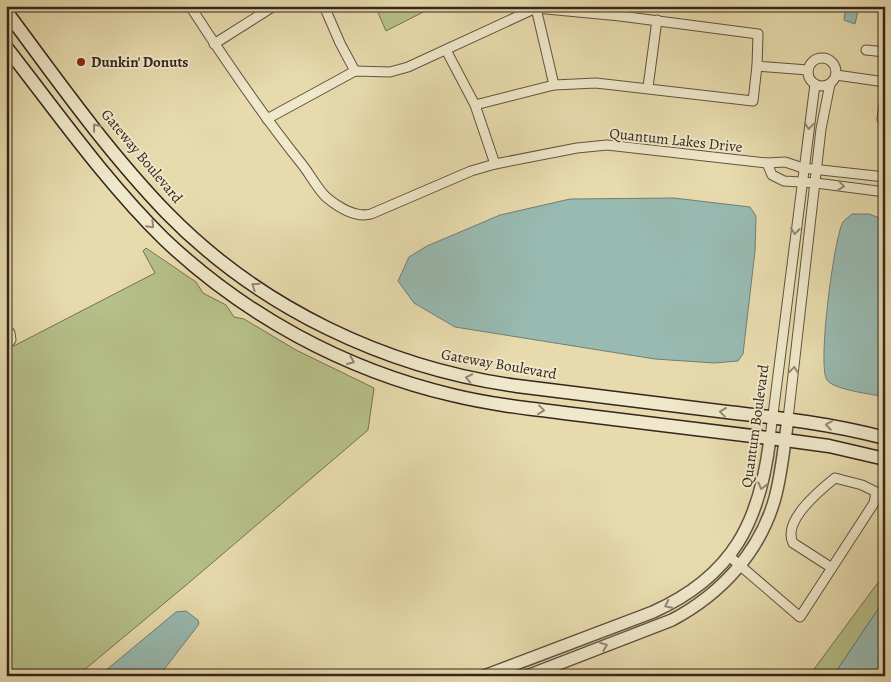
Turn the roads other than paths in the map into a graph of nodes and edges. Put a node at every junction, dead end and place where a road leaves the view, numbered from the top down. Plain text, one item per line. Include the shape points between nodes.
1 (190, 6) edge
2 (274, 6) edge
3 (324, 6) edge
4 (536, 8) junction
5 (6, 11) edge
6 (657, 20) junction
7 (214, 44) junction
8 (34, 48) junction
9 (446, 50) junction
10 (866, 50) dead end
11 (9, 51) edge
12 (885, 52) edge
13 (757, 66) junction
14 (808, 70) junction
15 (355, 71) junction
16 (836, 75) junction
17 (885, 82) edge
18 (815, 84) junction
19 (830, 84) junction
20 (554, 85) junction
21 (648, 87) junction
22 (885, 97) edge
23 (475, 105) junction
24 (811, 108) junction
25 (824, 112) junction
26 (267, 119) junction
27 (885, 120) edge
28 (767, 163) junction
29 (495, 164) junction
30 (803, 168) junction
31 (818, 169) junction
32 (885, 177) edge
33 (801, 182) junction
34 (816, 183) junction
35 (885, 192) edge
36 (302, 315) junction
37 (276, 324) junction
38 (6, 328) edge
39 (335, 332) junction
40 (6, 345) edge
41 (326, 351) junction
42 (517, 386) junction
43 (516, 406) junction
44 (772, 417) junction
45 (788, 419) junction
46 (770, 438) junction
47 (885, 438) edge
48 (785, 440) junction
49 (885, 459) edge
50 (729, 556) junction
51 (740, 565) junction
52 (832, 568) junction
53 (484, 676) edge
54 (527, 676) edge

1 - 7 street, Quantum Lakes Drive
2 - 7 street
3 - 15 street
4 - 6 street
4 - 9 street
4 - 20 street
5 - 8 main road, Gateway Boulevard
6 - 13 street via 758,34
6 - 21 street
7 - 26 street, Quantum Lakes Drive
8 - 11 main road
36 -> 8 main road, Gateway Boulevard via 244,278 175,220 134,176
9 - 15 street via 390,72
9 - 23 street
10 - 12 street
11 -> 37 main road via 118,190 148,222 215,282
13 - 14 street
13 - 21 street via 753,101
14 - 16 street via 814,61 824,59 834,64
14 - 18 street
15 - 26 street
16 - 17 street
16 - 19 street
18 - 19 street
18 - 24 street
19 - 25 street
20 - 21 street via 596,82
20 - 23 street
22 - 27 street via 882,119
23 - 29 street
24 - 25 street
24 -> 30 street
25 - 31 street
26 - 29 street, Quantum Lakes Drive via 325,196 361,216
28 - 29 street, Quantum Lakes Drive via 607,145
28 - 30 street, Quantum Lakes Drive via 785,162
28 - 33 street via 772,175 779,180
30 - 31 street, Quantum Lakes Drive
30 - 33 street, Quantum Boulevard
31 - 32 street, Quantum Lakes Drive
31 - 34 street, Quantum Boulevard
33 - 34 street
33 -> 44 street, Quantum Boulevard
34 -> 35 street
45 -> 34 street, Quantum Boulevard
36 - 37 main road
36 - 39 main road, Gateway Boulevard
37 - 41 main road
38 - 40 street via 11,340
39 - 41 main road
42 -> 39 main road, Gateway Boulevard via 467,378 409,362
41 -> 43 main road via 420,386 479,401
42 - 43 main road
44 -> 42 main road, Gateway Boulevard
43 -> 46 main road
44 - 45 main road, Gateway Boulevard
44 - 46 street, Quantum Boulevard
47 -> 45 main road, Gateway Boulevard
45 - 48 street, Quantum Boulevard
46 - 48 main road
46 -> 50 street, Quantum Boulevard via 758,503
48 - 49 main road
48 - 51 street, Quantum Boulevard via 773,507 760,535
50 - 51 street
50 -> 53 street, Quantum Boulevard via 703,582 666,606
51 - 52 street via 800,617
54 -> 51 street, Quantum Boulevard via 672,620 710,596
52 - 52 street via 874,504 876,492 836,478 811,497 790,529 793,543

